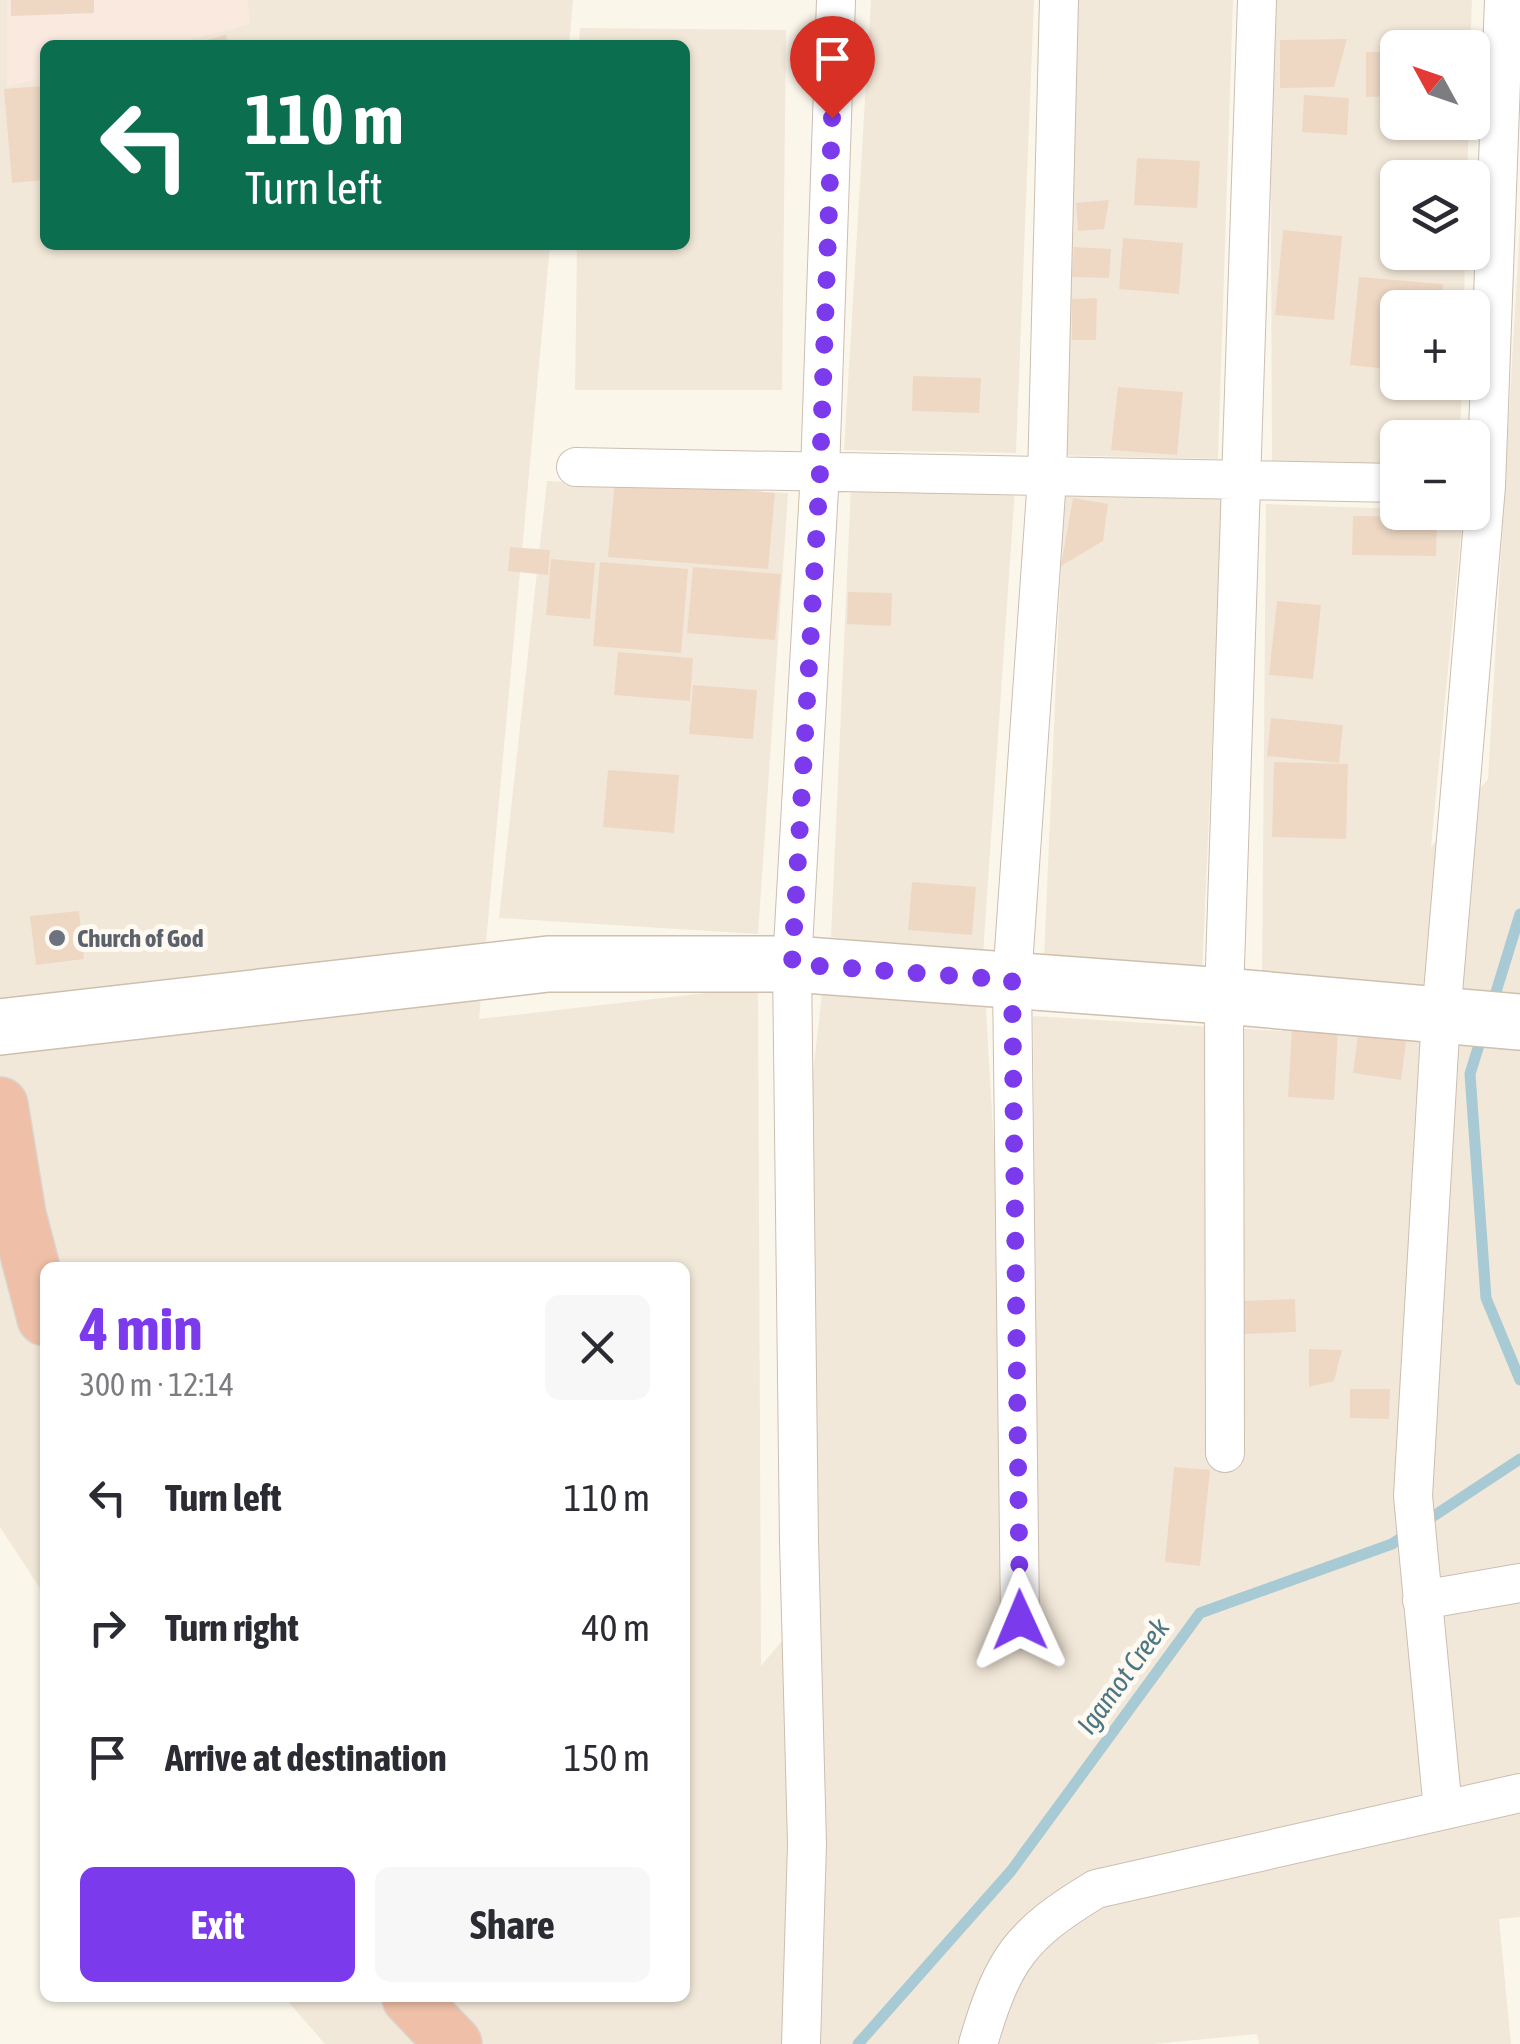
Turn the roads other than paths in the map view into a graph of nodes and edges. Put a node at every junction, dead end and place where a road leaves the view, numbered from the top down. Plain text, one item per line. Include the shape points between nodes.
1 (836, 0) edge
2 (1059, 0) edge
3 (1257, 0) edge
4 (1504, 0) edge
5 (576, 467) dead end
6 (820, 472) junction
7 (1047, 478) junction
8 (1240, 480) junction
9 (1380, 484) edge
10 (1493, 487) edge
11 (792, 964) junction
12 (1012, 980) junction
13 (1224, 996) junction
14 (1488, 1020) edge
15 (0, 1027) edge
16 (0, 1105) edge
17 (40, 1299) edge
18 (1225, 1453) dead end
19 (1420, 1582) junction
20 (1520, 1582) edge
21 (1020, 1620) dead end
22 (1520, 1794) edge
23 (1443, 1810) junction
24 (414, 2002) edge
25 (454, 2044) edge
26 (800, 2044) edge
27 (978, 2044) edge

1 - 6 street
2 - 7 street
3 - 8 street
4 - 10 street
5 - 6 street
6 - 7 street
6 - 11 street
7 - 8 street
7 - 12 street
8 - 9 street
8 - 13 street
10 - 14 street
11 - 12 street
11 - 15 street via 548,964
11 - 26 street via 806,1844
12 - 13 street
12 - 21 street
13 - 14 street
13 - 18 street
14 - 19 street via 1413,1496
16 - 17 highway
19 - 20 street
19 - 23 street
22 - 23 street
23 - 27 street via 1096,1889 1018,1949 994,1991
24 - 25 highway

